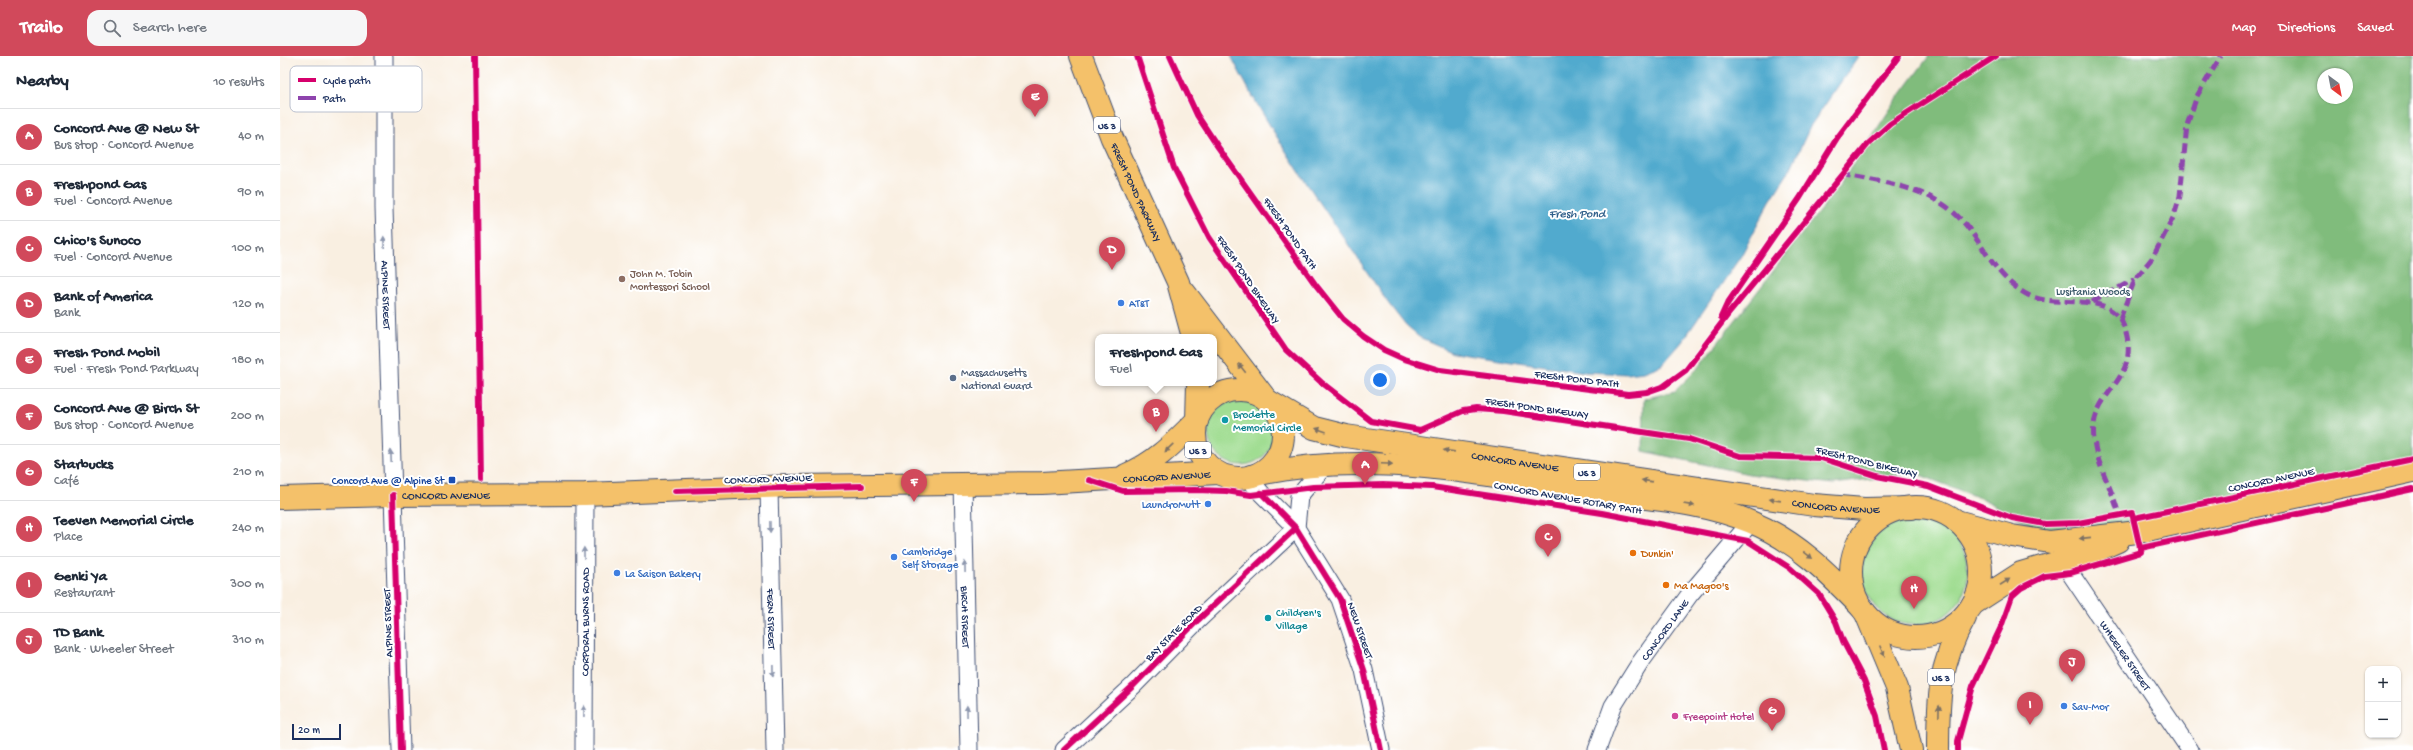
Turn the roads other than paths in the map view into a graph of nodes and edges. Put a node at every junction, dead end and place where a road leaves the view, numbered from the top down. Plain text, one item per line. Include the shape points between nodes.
1 (1081, 56) edge
2 (384, 112) edge
3 (1178, 282) junction
4 (1192, 334) edge
5 (1198, 386) edge
6 (1268, 400) junction
7 (1197, 420) junction
8 (1326, 464) junction
9 (2413, 472) edge
10 (1218, 473) junction
11 (1249, 477) junction
12 (1115, 479) junction
13 (963, 484) junction
14 (769, 488) junction
15 (585, 494) junction
16 (393, 495) junction
17 (280, 498) edge
18 (1912, 508) junction
19 (1956, 521) junction
20 (1751, 522) junction
21 (1296, 528) junction
22 (2138, 532) junction
23 (2063, 560) junction
24 (1971, 607) junction
25 (1865, 612) junction
26 (400, 750) edge
27 (584, 750) edge
28 (775, 750) edge
29 (969, 750) edge
30 (1064, 750) edge
31 (1382, 750) edge
32 (1597, 750) edge
33 (1911, 750) edge
34 (1938, 750) edge
35 (2190, 750) edge

1 - 3 main road, FRESH POND PARKWAY / US 3 via 1109,131
16 -> 2 street, ALPINE STREET via 384,208
3 - 4 main road, FRESH POND PARKWAY / US 3
6 -> 3 main road, FRESH POND PARKWAY / US 3
5 - 7 main road, US 3
6 - 7 main road via 1246,390 1226,392 1208,402
6 - 11 main road via 1281,422 1282,444 1270,464
18 -> 6 main road, CONCORD AVENUE / US 3 via 1864,509 1814,505 1352,438 1314,428
7 - 10 main road, US 3 via 1195,435 1198,450 1206,463
7 -> 12 main road, CONCORD AVENUE via 1152,462
8 - 11 main road, CONCORD AVENUE / US 3 via 1291,467
8 -> 20 main road, CONCORD AVENUE / US 3 via 1396,464 1443,469 1693,506 1723,512
8 - 21 street via 1299,496
9 - 22 main road, CONCORD AVENUE
10 - 11 main road, US 3 via 1234,478
10 - 12 main road, CONCORD AVENUE
11 - 21 street, NEW STREET via 1261,493
12 - 13 main road, CONCORD AVENUE
13 - 14 main road, CONCORD AVENUE
29 -> 13 street, BIRCH STREET
14 - 15 main road, CONCORD AVENUE
14 -> 28 street, FERN STREET
15 - 16 main road, CONCORD AVENUE
27 -> 15 street, CORPORAL BURNS ROAD
16 - 17 main road, CONCORD AVENUE
16 - 26 street, ALPINE STREET
18 - 19 main road, US 3 via 1935,510
18 - 25 main road via 1898,510 1880,519 1869,528 1858,545 1851,578 1856,598
22 -> 19 main road, CONCORD AVENUE via 2050,542 2012,536
19 - 24 main road, US 3 via 1973,539 1980,557 1981,581
20 -> 25 main road, CONCORD AVENUE / US 3 via 1809,556
20 - 32 street, CONCORD LANE via 1690,594 1640,663 1613,706
21 - 30 street, BAY STATE ROAD
21 - 31 street, NEW STREET via 1340,599 1364,670
22 - 23 main road, CONCORD AVENUE via 2099,550
24 -> 23 main road, CONCORD AVENUE via 2020,573
23 - 35 street, WHEELER STREET
24 - 25 main road via 1949,629 1916,638 1889,631
34 -> 24 main road, US 3 via 1943,667 1954,636
25 -> 33 main road, US 3 via 1897,688

